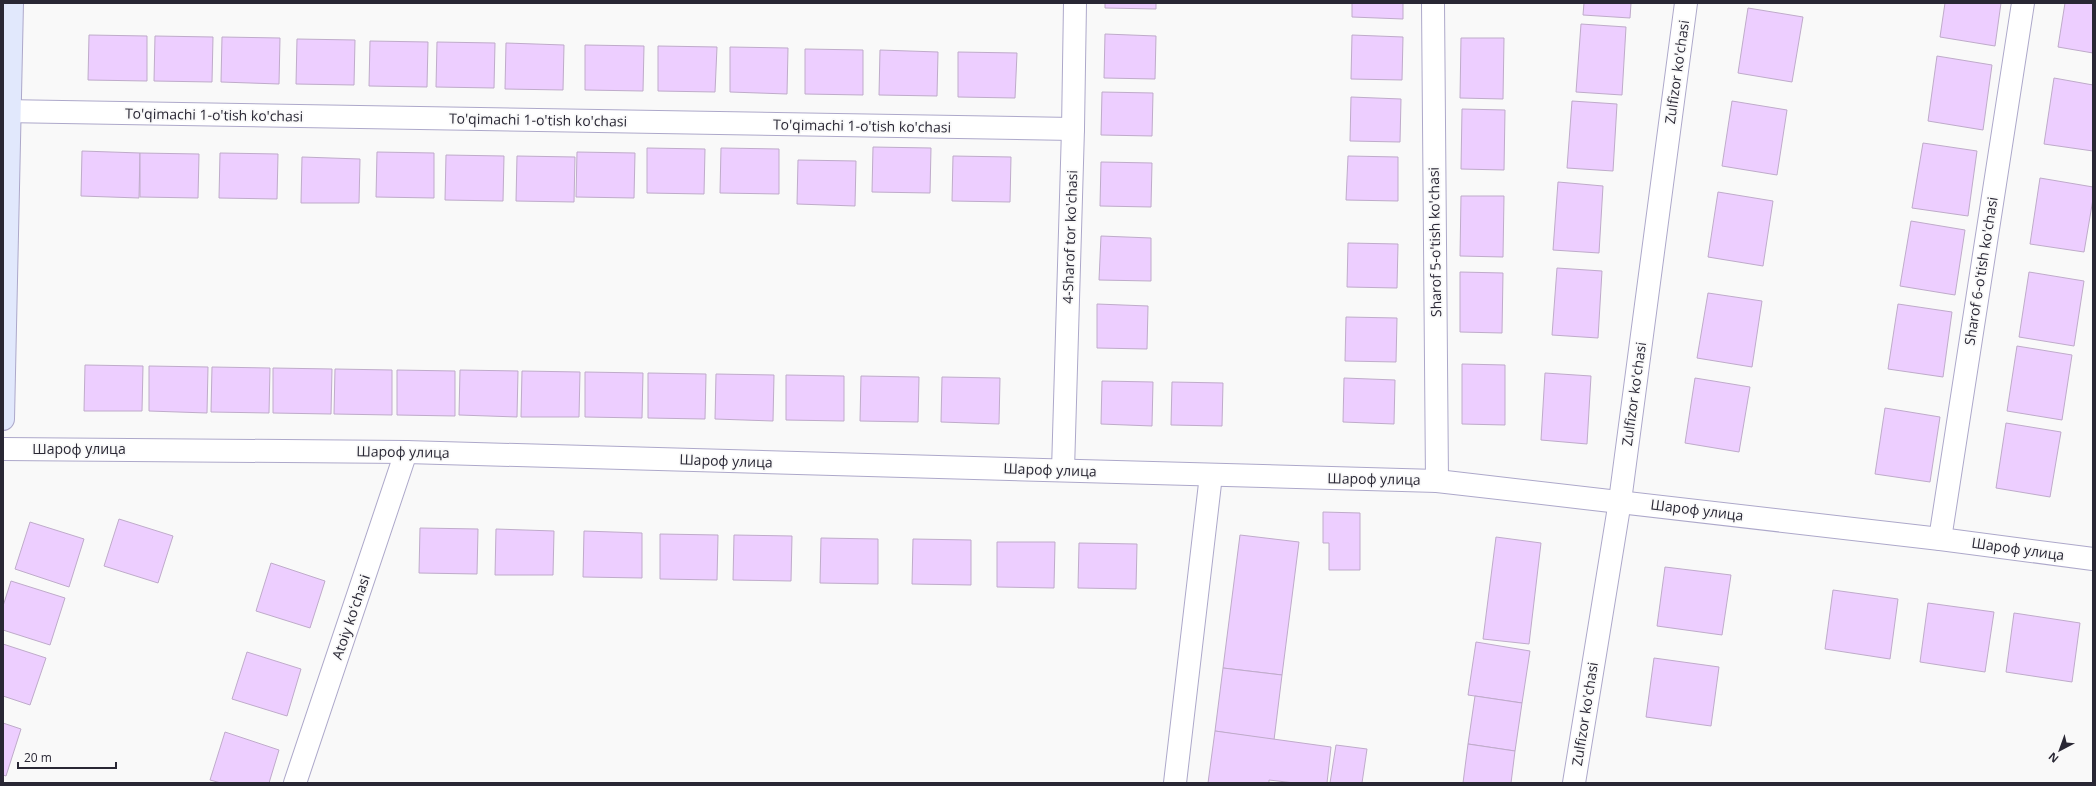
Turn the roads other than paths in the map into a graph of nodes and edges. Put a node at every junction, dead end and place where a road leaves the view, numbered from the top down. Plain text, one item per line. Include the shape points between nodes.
1 (12, 3) edge
2 (1075, 3) edge
3 (1433, 3) edge
4 (1686, 3) edge
5 (2023, 3) edge
6 (6, 111) edge
7 (1073, 129) junction
8 (3, 419) edge
9 (3, 449) edge
10 (406, 452) junction
11 (1063, 470) junction
12 (1211, 475) junction
13 (1437, 481) junction
14 (1620, 501) junction
15 (1940, 539) junction
16 (2093, 559) edge
17 (294, 783) edge
18 (1175, 783) edge
19 (1574, 783) edge

1 - 6 main road
2 - 7 street, 4-Sharof tor ko'chasi
3 - 13 street, Sharof 5-o'tish ko'chasi
4 - 14 street, Zulfizor ko'chasi
5 - 15 street, Sharof 6-o'tish ko'chasi
6 - 7 street, To'qimachi 1-o'tish ko'chasi
6 - 8 main road
7 - 11 street, 4-Sharof tor ko'chasi
9 - 10 street, Шароф улица
10 - 11 street, Шароф улица
10 - 17 street, Atoiy koʻchasi
11 - 12 street, Шароф улица
12 - 13 street, Шароф улица
12 - 18 street
13 - 14 street, Шароф улица
14 - 15 street, Шароф улица
14 - 19 street, Zulfizor ko'chasi
15 - 16 street, Шароф улица

